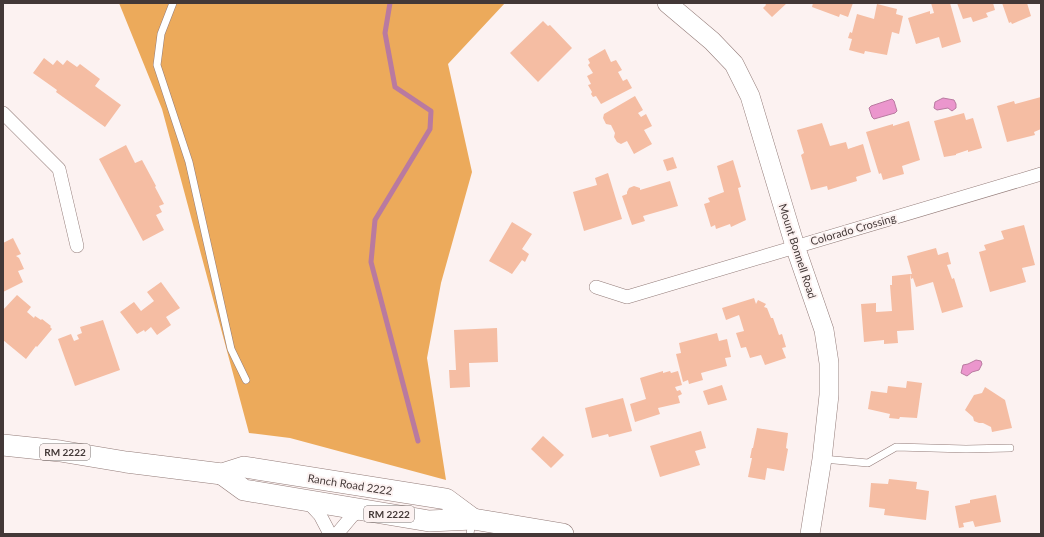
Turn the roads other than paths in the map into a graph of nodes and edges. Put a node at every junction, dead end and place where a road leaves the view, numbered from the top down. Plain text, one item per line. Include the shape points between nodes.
1 (173, 3) edge
2 (667, 3) edge
3 (3, 113) edge
4 (1041, 174) edge
5 (77, 246) dead end
6 (795, 246) junction
7 (596, 287) dead end
8 (246, 380) dead end
9 (3, 445) edge
10 (1010, 448) dead end
11 (822, 459) junction
12 (222, 474) junction
13 (306, 500) junction
14 (363, 509) junction
15 (471, 526) edge
16 (330, 534) edge
17 (336, 534) edge
18 (564, 534) edge
19 (810, 534) edge

1 - 8 lane via 160,34 157,65 189,162 231,349
2 - 6 street, Mount Bonnell Road via 712,41 734,64 750,96
3 - 5 street via 59,169
4 - 6 street, Colorado Crossing
6 - 7 street, Colorado Crossing via 627,297
6 - 11 street, Mount Bonnell Road via 824,330 829,363 829,396
9 - 12 main road, Ranch Road 2222 / RM 2222
10 - 11 lane via 896,447 868,463
11 - 19 street, Mount Bonnell Road
12 - 13 main road, Ranch Road 2222 / RM 2222 via 244,490
12 - 15 main road, Ranch Road 2222 / RM 2222 via 244,467 446,499
13 - 14 main road, Ranch Road 2222 / RM 2222
13 - 16 street via 320,515
14 - 15 main road, Ranch Road 2222 / RM 2222
14 - 17 street via 352,516
15 - 18 main road, Ranch Road 2222 / RM 2222

